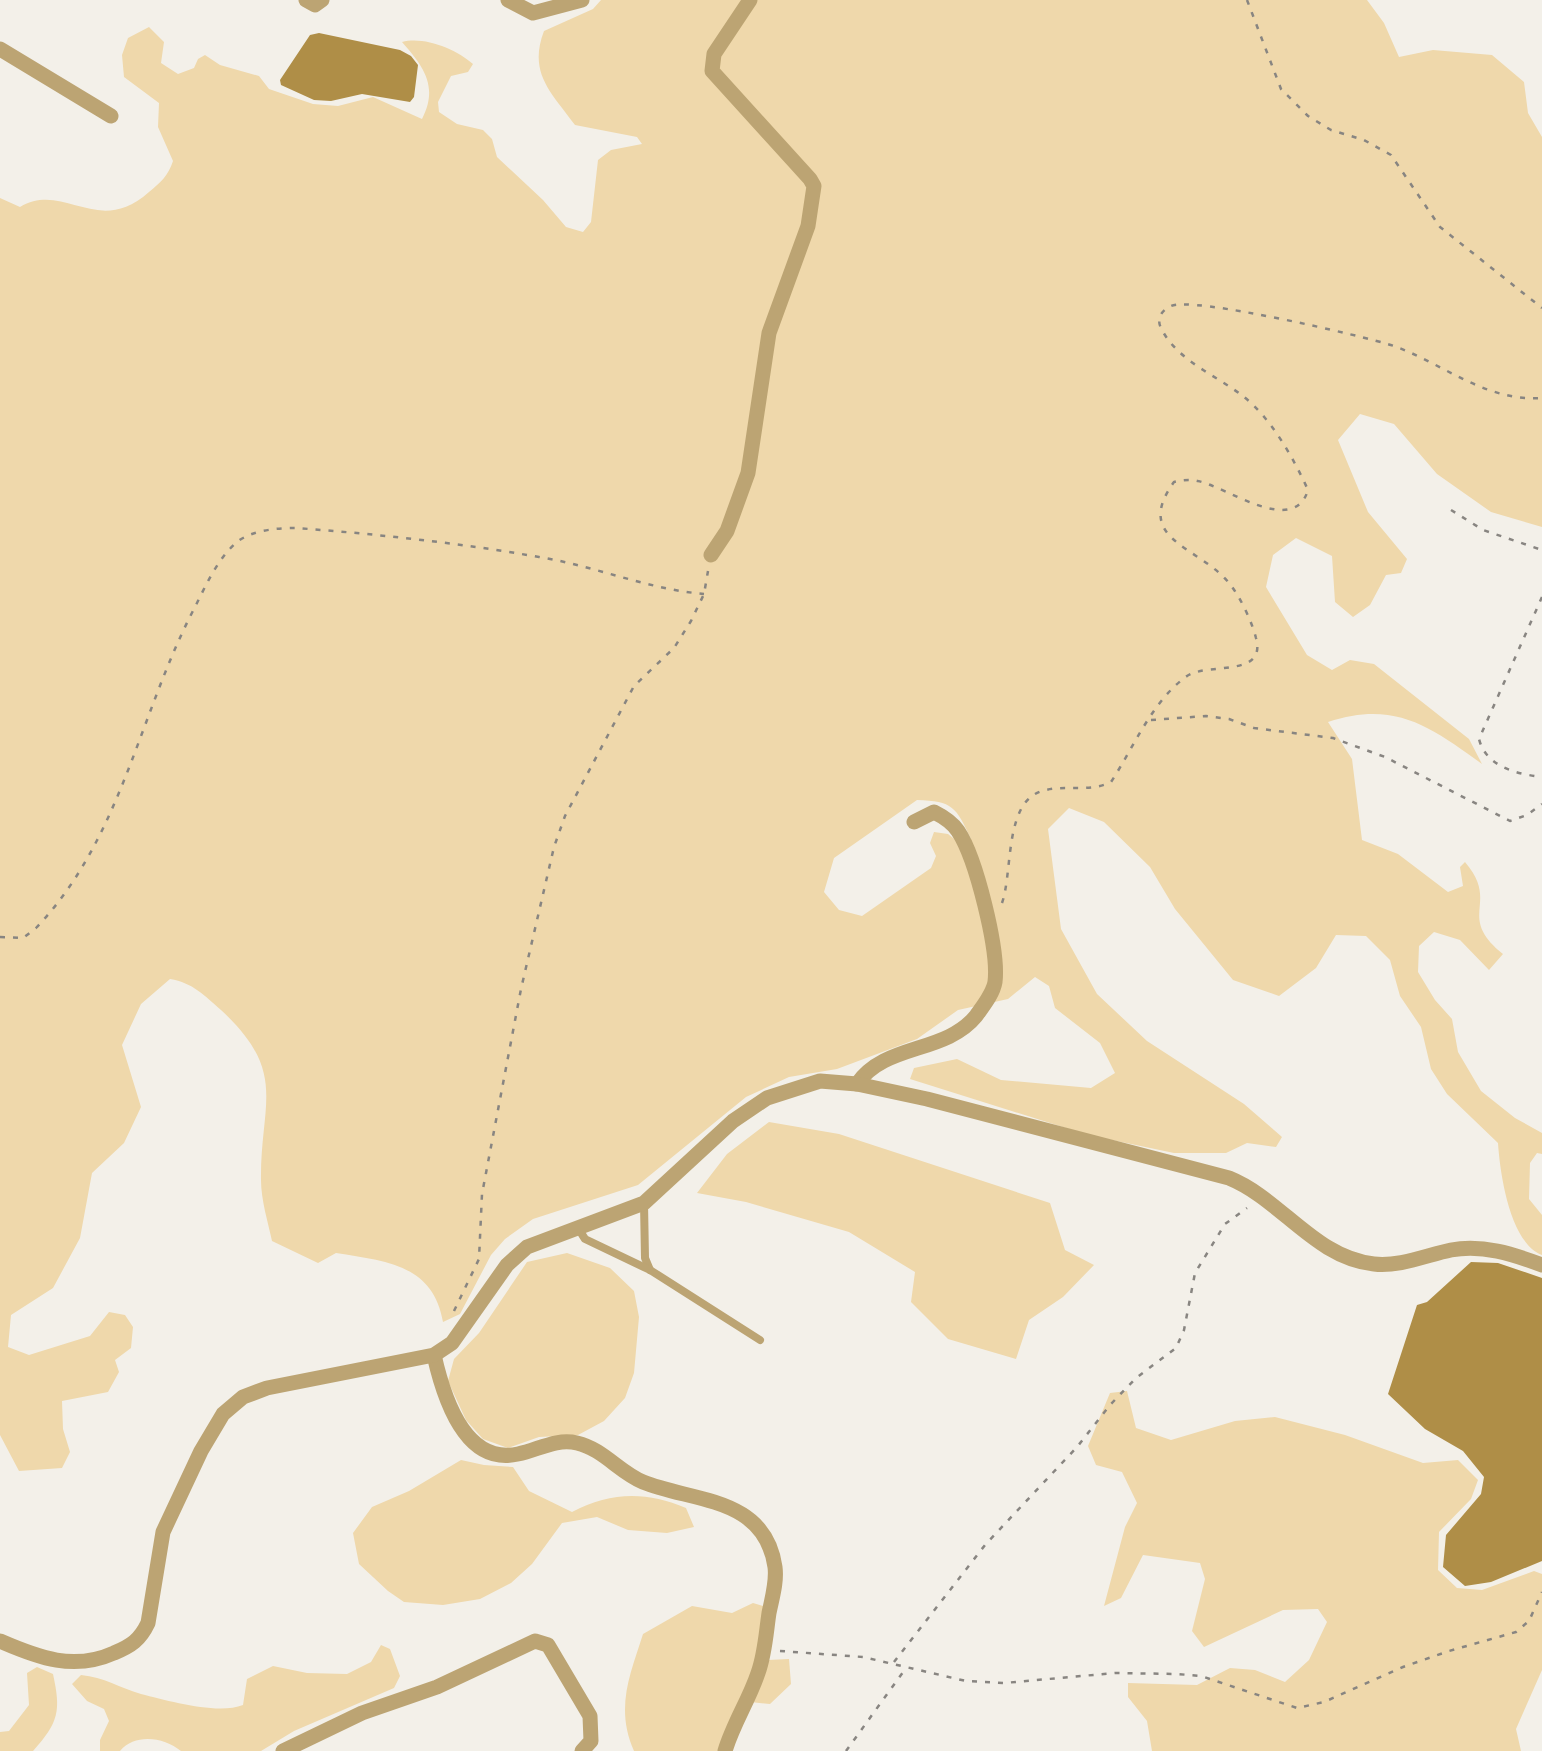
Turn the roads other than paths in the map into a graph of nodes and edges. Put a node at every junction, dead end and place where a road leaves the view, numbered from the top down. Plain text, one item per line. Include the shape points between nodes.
1 (306, 0) edge
2 (322, 0) edge
3 (508, 0) edge
4 (582, 0) edge
5 (750, 0) edge
6 (0, 48) edge
7 (111, 116) dead end
8 (711, 555) road end
9 (914, 822) dead end
10 (857, 1084) junction
11 (644, 1203) junction
12 (578, 1228) junction
13 (1542, 1265) edge
14 (650, 1270) junction
15 (760, 1340) dead end
16 (434, 1355) junction
17 (0, 1641) edge
18 (282, 1751) edge
19 (582, 1751) edge
20 (725, 1751) edge

1 - 2 street
3 - 4 street via 533,13
5 - 8 street via 714,54 712,71 814,186 803,246 769,333 748,473
6 - 7 street
9 - 10 street via 934,812 959,832 990,932 995,982 972,1020 948,1038 892,1055
10 - 11 street via 820,1081 767,1098
10 - 13 street via 1229,1178 1264,1196 1323,1245 1362,1262 1481,1249
11 - 12 street
11 - 14 lane
12 - 14 lane via 585,1239
12 - 16 street via 527,1246 452,1343
14 - 15 lane
16 - 17 street via 267,1388 224,1414 163,1532 148,1622 130,1646 81,1664
16 - 20 street via 464,1433 482,1450 516,1455 572,1441 646,1483 712,1499 758,1530 775,1568 764,1650
18 - 19 street via 535,1640 548,1645 590,1716 591,1741

